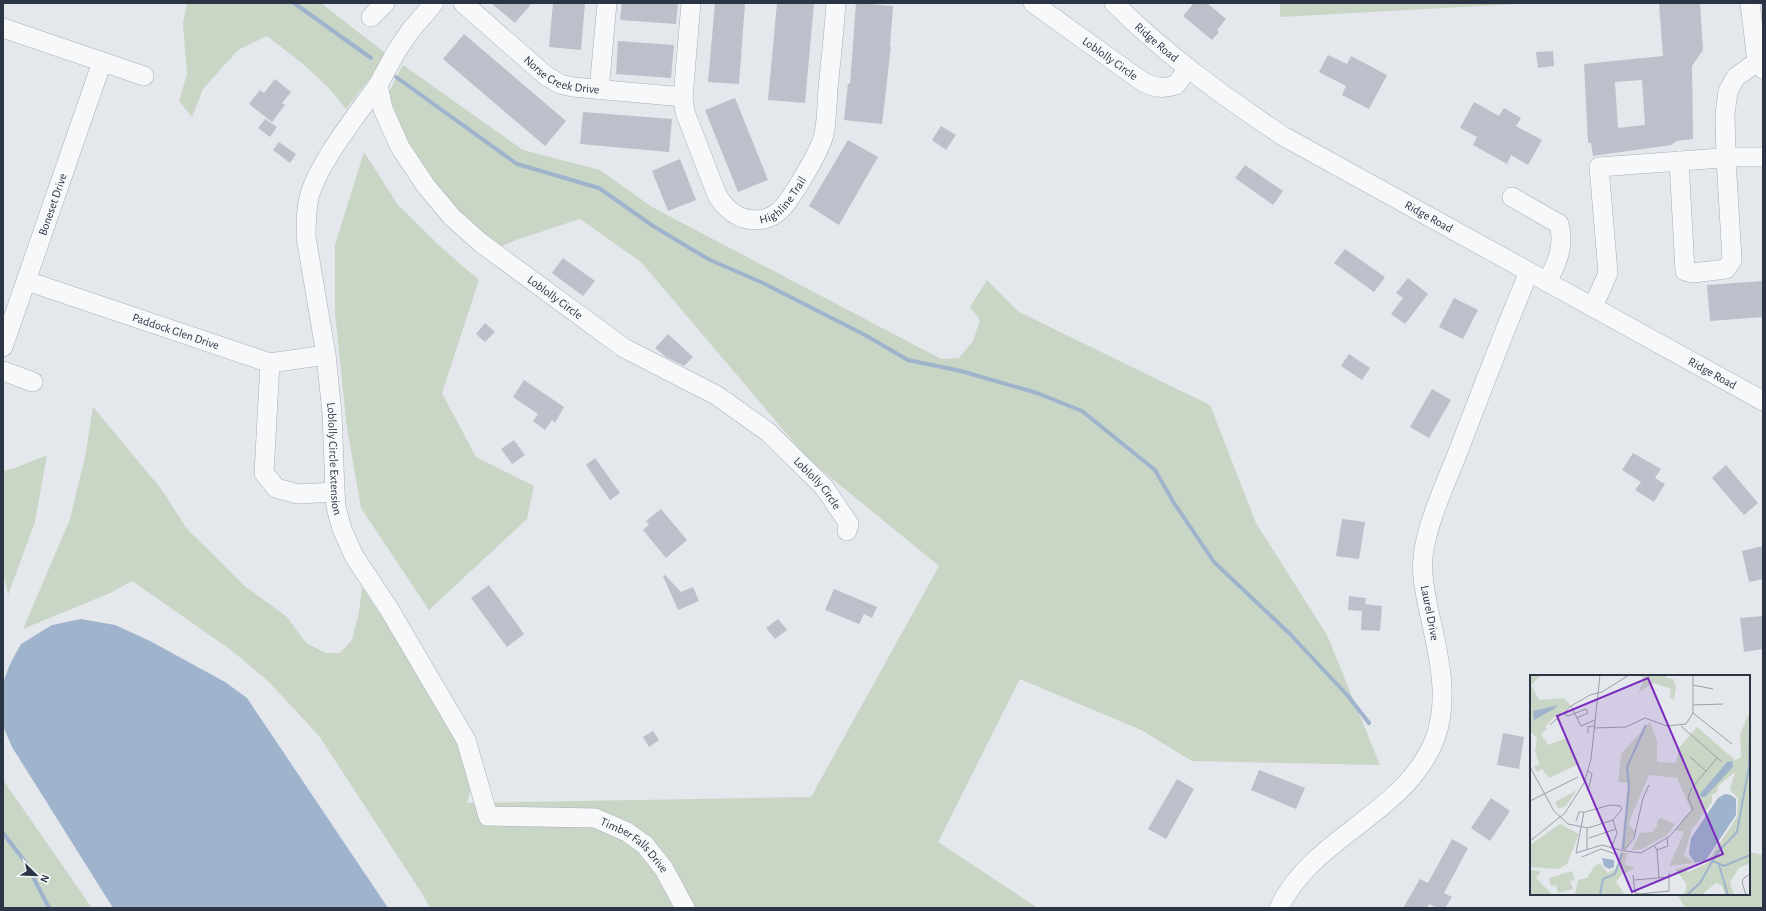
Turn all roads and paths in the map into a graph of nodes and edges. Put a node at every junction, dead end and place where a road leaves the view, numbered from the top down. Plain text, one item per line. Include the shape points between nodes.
1 (385, 3) edge
2 (434, 3) edge
3 (463, 3) edge
4 (607, 3) edge
5 (691, 3) edge
6 (836, 3) edge
7 (1033, 3) edge
8 (1114, 3) edge
9 (1750, 3) edge
10 (371, 17) dead end
11 (3, 28) edge
12 (102, 62) junction
13 (1760, 65) edge
14 (1188, 68) junction
15 (144, 76) dead end
16 (378, 85) junction
17 (599, 90) junction
18 (683, 97) junction
19 (1726, 158) junction
20 (1763, 158) edge
21 (1679, 161) junction
22 (1512, 197) dead end
23 (1529, 272) junction
24 (27, 281) junction
25 (1547, 282) junction
26 (1593, 307) junction
27 (3, 347) edge
28 (326, 355) junction
29 (270, 363) junction
30 (3, 370) edge
31 (33, 382) dead end
32 (1763, 401) edge
33 (335, 492) junction
34 (847, 531) dead end
35 (488, 816) joint
36 (685, 908) edge
37 (1279, 908) edge

1 - 10 street
2 - 16 street via 410,31
3 - 17 street, Norse Creek Drive via 546,75 560,84
4 - 17 street
5 - 18 street, Highline Trail
6 - 18 street, Highline Trail via 824,134 788,202 778,212 758,220 744,219 722,204 685,112
7 - 14 street, Loblolly Circle via 1154,87 1176,85
8 - 14 street, Ridge Road via 1162,48
9 - 13 street
11 - 12 street
12 - 15 street
12 - 24 street, Boneset Drive
13 - 19 street via 1736,77 1728,91 1725,114
14 - 23 street, Ridge Road via 1232,102 1283,136
16 - 28 street, Loblolly Circle Extension via 320,171 307,208 306,237
16 - 34 street, Loblolly Circle via 384,109 400,147 426,186 452,217 481,243 624,348 716,395 768,432 824,487 849,524
17 - 18 street, Norse Creek Drive
19 - 20 street
19 - 21 street
19 - 21 street via 1732,260 1726,269 1693,273 1685,271
21 - 26 street via 1599,167 1608,272
22 - 25 street via 1559,224 1561,233 1558,260
23 - 25 street, Ridge Road
23 - 37 street, Laurel Drive via 1507,323 1424,546 1423,582 1438,655 1442,692 1436,735 1418,772 1315,860 1292,884
24 - 27 street, Boneset Drive
24 - 29 street, Paddock Glen Drive
25 - 26 street, Ridge Road
26 - 32 street, Ridge Road
28 - 29 street, Paddock Glen Drive
28 - 33 street, Loblolly Circle Extension via 332,413
29 - 33 street via 264,473 276,488 298,494
30 - 31 street
33 - 35 street, Loblolly Circle Extension via 342,529 354,556 389,609 466,740
35 - 36 street, Timber Falls Drive via 595,818 627,832 645,845 664,869

